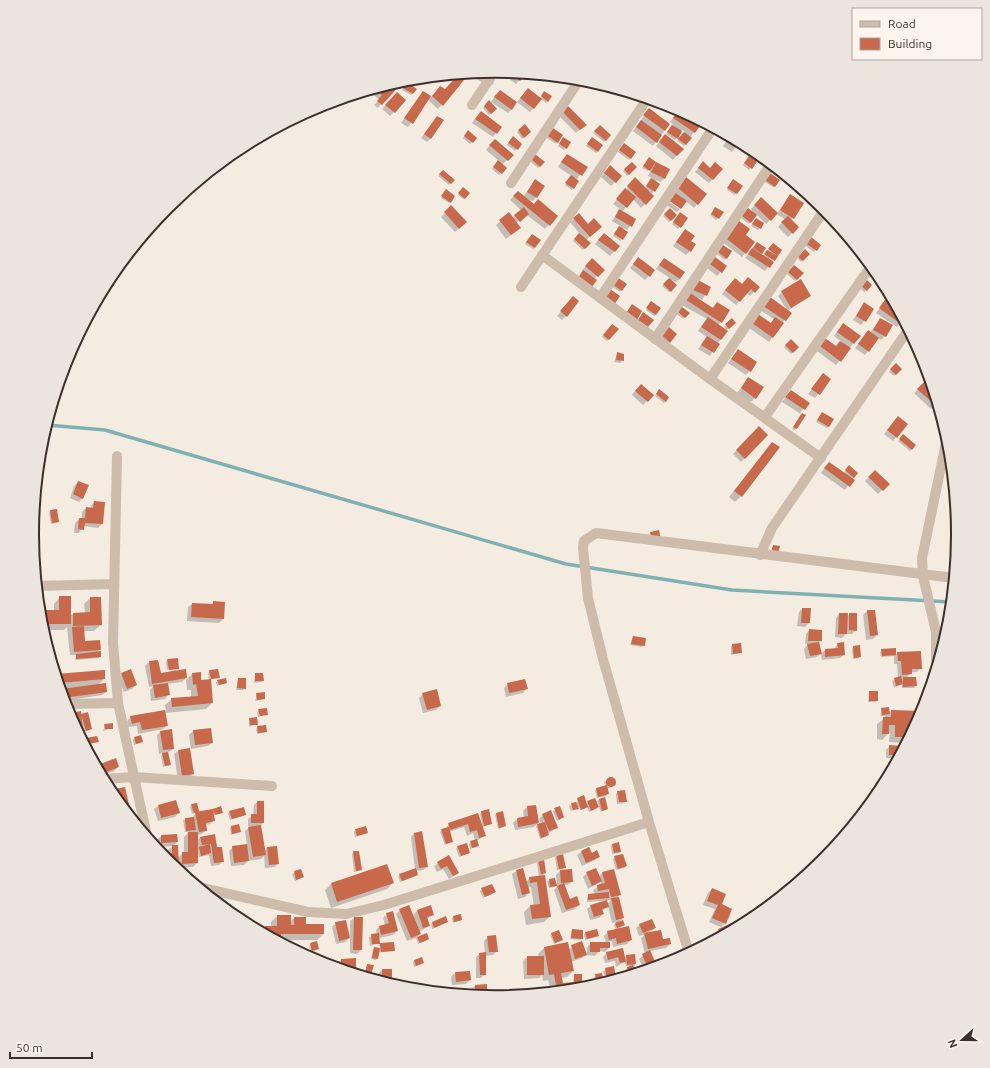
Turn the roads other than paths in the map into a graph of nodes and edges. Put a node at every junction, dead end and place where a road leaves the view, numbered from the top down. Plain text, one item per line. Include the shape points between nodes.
1 (484, 78) edge
2 (490, 78) edge
3 (488, 81) junction
4 (576, 86) edge
5 (644, 103) edge
6 (472, 105) dead end
7 (710, 132) edge
8 (768, 169) edge
9 (511, 183) dead end
10 (821, 216) edge
11 (542, 255) junction
12 (867, 271) edge
13 (520, 287) dead end
14 (600, 298) junction
15 (905, 334) edge
16 (655, 339) junction
17 (710, 379) junction
18 (765, 417) junction
19 (944, 454) edge
20 (117, 456) dead end
21 (821, 458) junction
22 (760, 555) junction
23 (923, 576) junction
24 (949, 578) edge
25 (113, 584) junction
26 (42, 586) edge
27 (936, 648) edge
28 (118, 703) junction
29 (72, 704) edge
30 (134, 777) junction
31 (111, 779) edge
32 (272, 786) dead end
33 (649, 822) junction
34 (145, 826) edge
35 (209, 890) edge
36 (687, 947) edge

1 - 3 street
2 - 3 street
3 - 6 street
4 - 9 street
5 - 11 street
7 - 14 street
8 - 16 street
10 - 17 street
11 - 13 street
11 - 14 street
12 - 18 street
14 - 16 street
15 - 21 street
16 - 17 street
17 - 18 street
18 - 21 street
19 - 23 street via 922,558
20 - 25 street
21 - 22 street via 772,528
22 - 23 street
22 - 33 street via 596,533 584,540 588,598
23 - 24 street
23 - 27 street via 936,632
25 - 26 street
25 - 28 street via 113,643
28 - 29 street
28 - 30 street
30 - 31 street
30 - 32 street
30 - 34 street
33 - 35 street via 384,905 346,914 308,912
33 - 36 street

